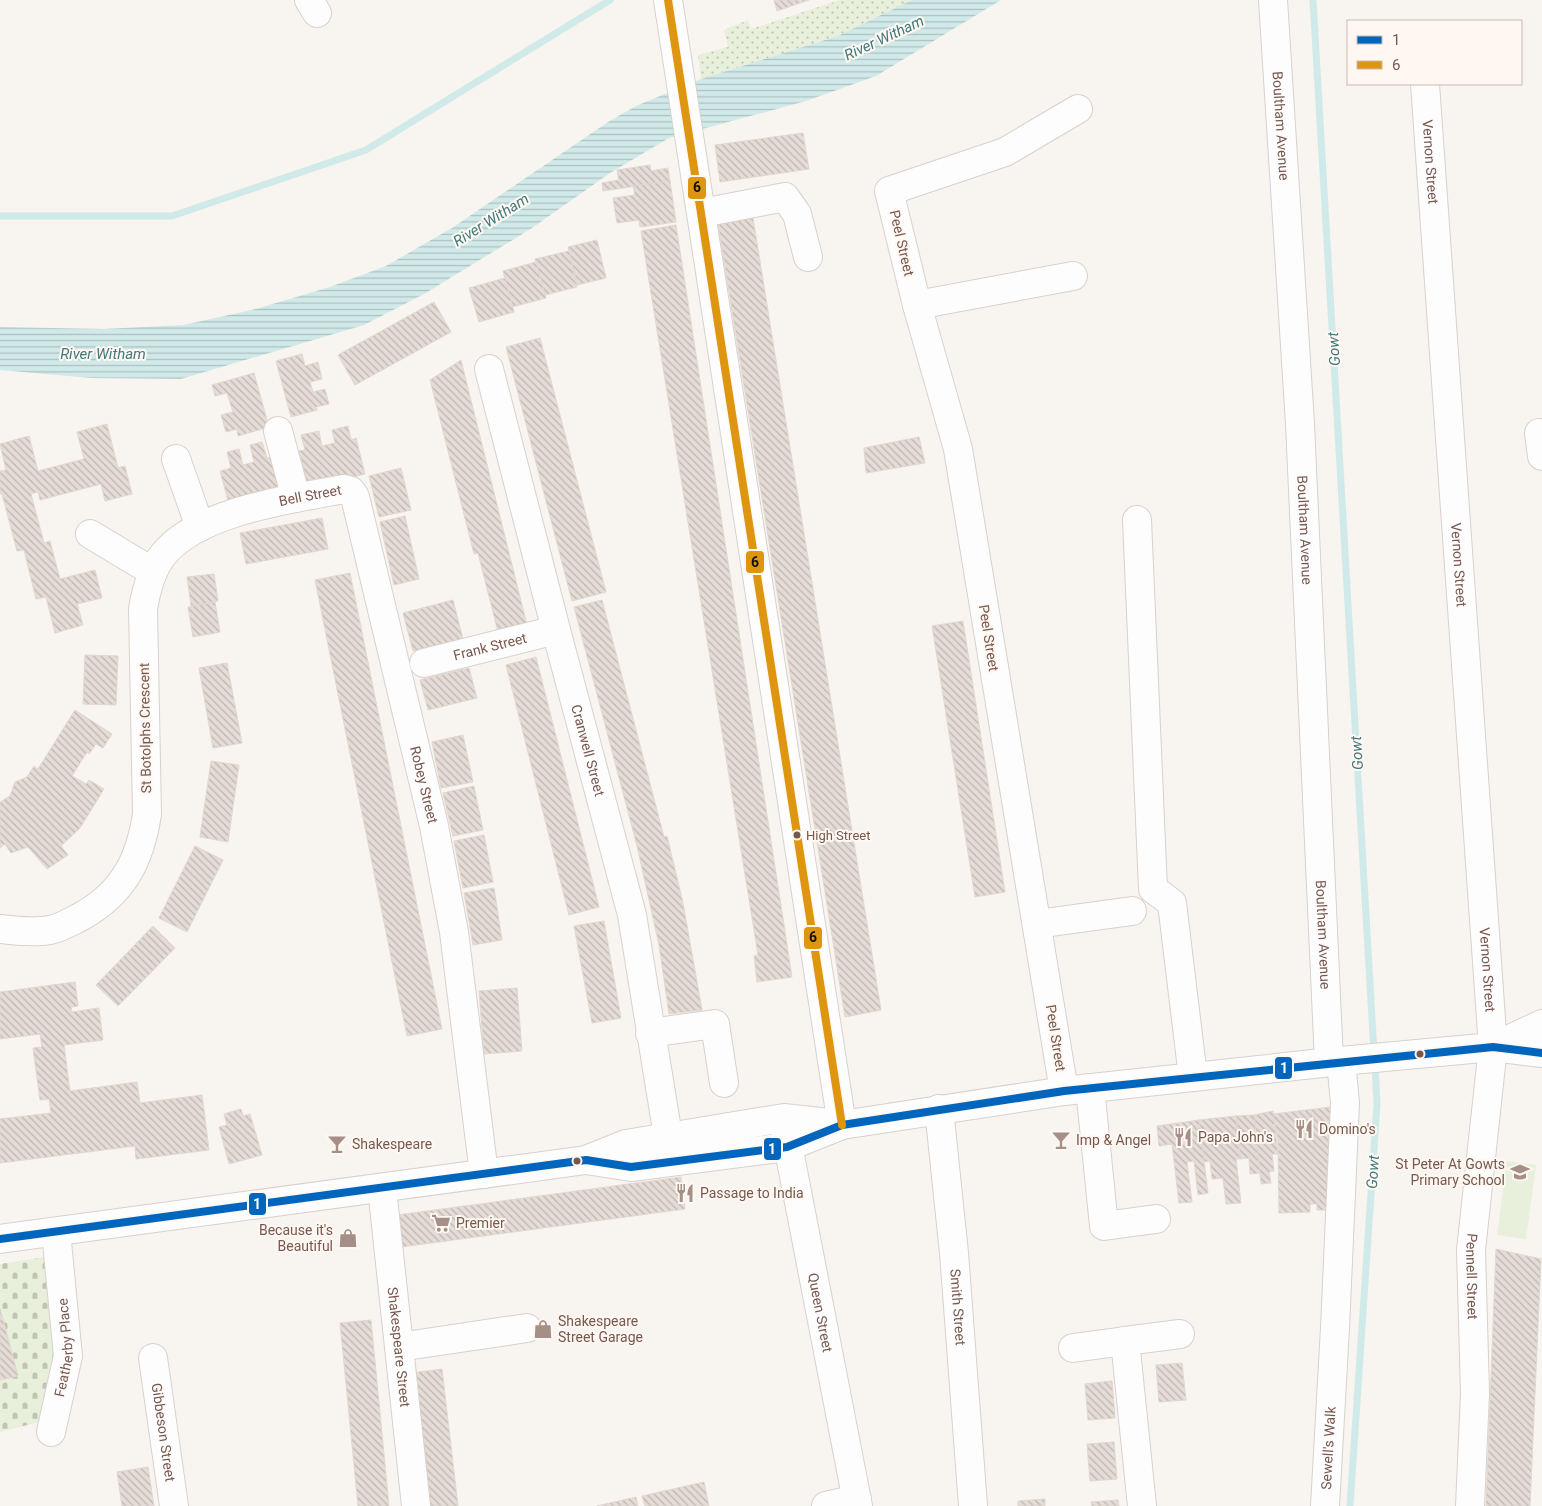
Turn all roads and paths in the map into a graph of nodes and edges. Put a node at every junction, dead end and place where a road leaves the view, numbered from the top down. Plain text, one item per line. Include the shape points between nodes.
1 (668, 0) edge
2 (1273, 0) edge
3 (1426, 85) edge
4 (1078, 109) dead end
5 (702, 213) junction
6 (808, 257) dead end
7 (1072, 276) dead end
8 (916, 305) junction
9 (489, 369) dead end
10 (278, 431) dead end
11 (176, 459) dead end
12 (351, 491) joint
13 (283, 501) junction
14 (1137, 520) dead end
15 (200, 527) junction
16 (90, 534) dead end
17 (154, 572) junction
18 (556, 630) junction
19 (424, 663) dead end
20 (1132, 911) dead end
21 (1037, 924) junction
22 (0, 929) edge
23 (1542, 1024) edge
24 (650, 1033) junction
25 (1493, 1047) junction
26 (1542, 1052) edge
27 (1341, 1061) junction
28 (1193, 1077) junction
29 (724, 1083) dead end
30 (1077, 1089) junction
31 (939, 1109) junction
32 (784, 1118) junction
33 (842, 1125) junction
34 (668, 1136) junction
35 (787, 1147) junction
36 (586, 1160) junction
37 (484, 1174) junction
38 (382, 1188) junction
39 (1156, 1219) dead end
40 (56, 1232) junction
41 (0, 1239) edge
42 (527, 1328) dead end
43 (1180, 1334) dead end
44 (1125, 1341) junction
45 (399, 1347) junction
46 (1073, 1348) dead end
47 (153, 1358) dead end
48 (51, 1432) dead end
49 (858, 1502) edge
50 (174, 1506) edge
51 (416, 1506) edge
52 (826, 1506) edge
53 (973, 1506) edge
54 (1142, 1506) edge
55 (1325, 1506) edge
56 (1470, 1506) edge

1 - 5 street
2 - 27 street, Boultham Avenue
3 - 25 street, Vernon Street
4 - 8 street, Peel Street via 1005,152 889,191
5 - 6 street via 785,196 797,214
5 - 33 street
7 - 8 street
8 - 21 street, Peel Street via 958,450
9 - 18 street, Cranwell Street
10 - 13 street
11 - 15 street
12 - 13 street, Bell Street via 344,489
12 - 37 street, Robey Street via 440,855 454,932
13 - 15 street, St Botolphs Crescent via 233,514
14 - 28 street via 1154,889 1172,903
15 - 17 street, St Botolphs Crescent via 162,556
16 - 17 street
17 - 22 street, St Botolphs Crescent via 143,609 147,814 143,842 132,867 102,905 51,930
18 - 19 street, Frank Street
18 - 24 street, Cranwell Street via 632,915
20 - 21 street
21 - 30 street, Peel Street
23 - 25 street
24 - 29 street via 715,1024
24 - 34 street, Cranwell Street
25 - 26 street
25 - 27 street
25 - 56 street, Pennell Street via 1471,1250 1475,1393
27 - 28 street
27 - 55 street, Sewell's Walk via 1345,1103
28 - 30 street
30 - 31 street
30 - 39 street, Peel Street via 1104,1226
31 - 33 street
31 - 53 street, Smith Street via 954,1253
32 - 33 street
32 - 34 street
32 - 35 street, Queen Street
33 - 35 street
34 - 36 street via 626,1144
35 - 36 street via 631,1167
35 - 49 street, Queen Street
36 - 37 street
37 - 38 street
38 - 40 street
38 - 45 street, Shakespeare Street
40 - 41 street
40 - 48 street, Featherby Place via 68,1356
42 - 45 street
43 - 44 street
44 - 46 street
44 - 54 street
45 - 51 street, Shakespeare Street
47 - 50 street, Gibbeson Street
49 - 52 street

